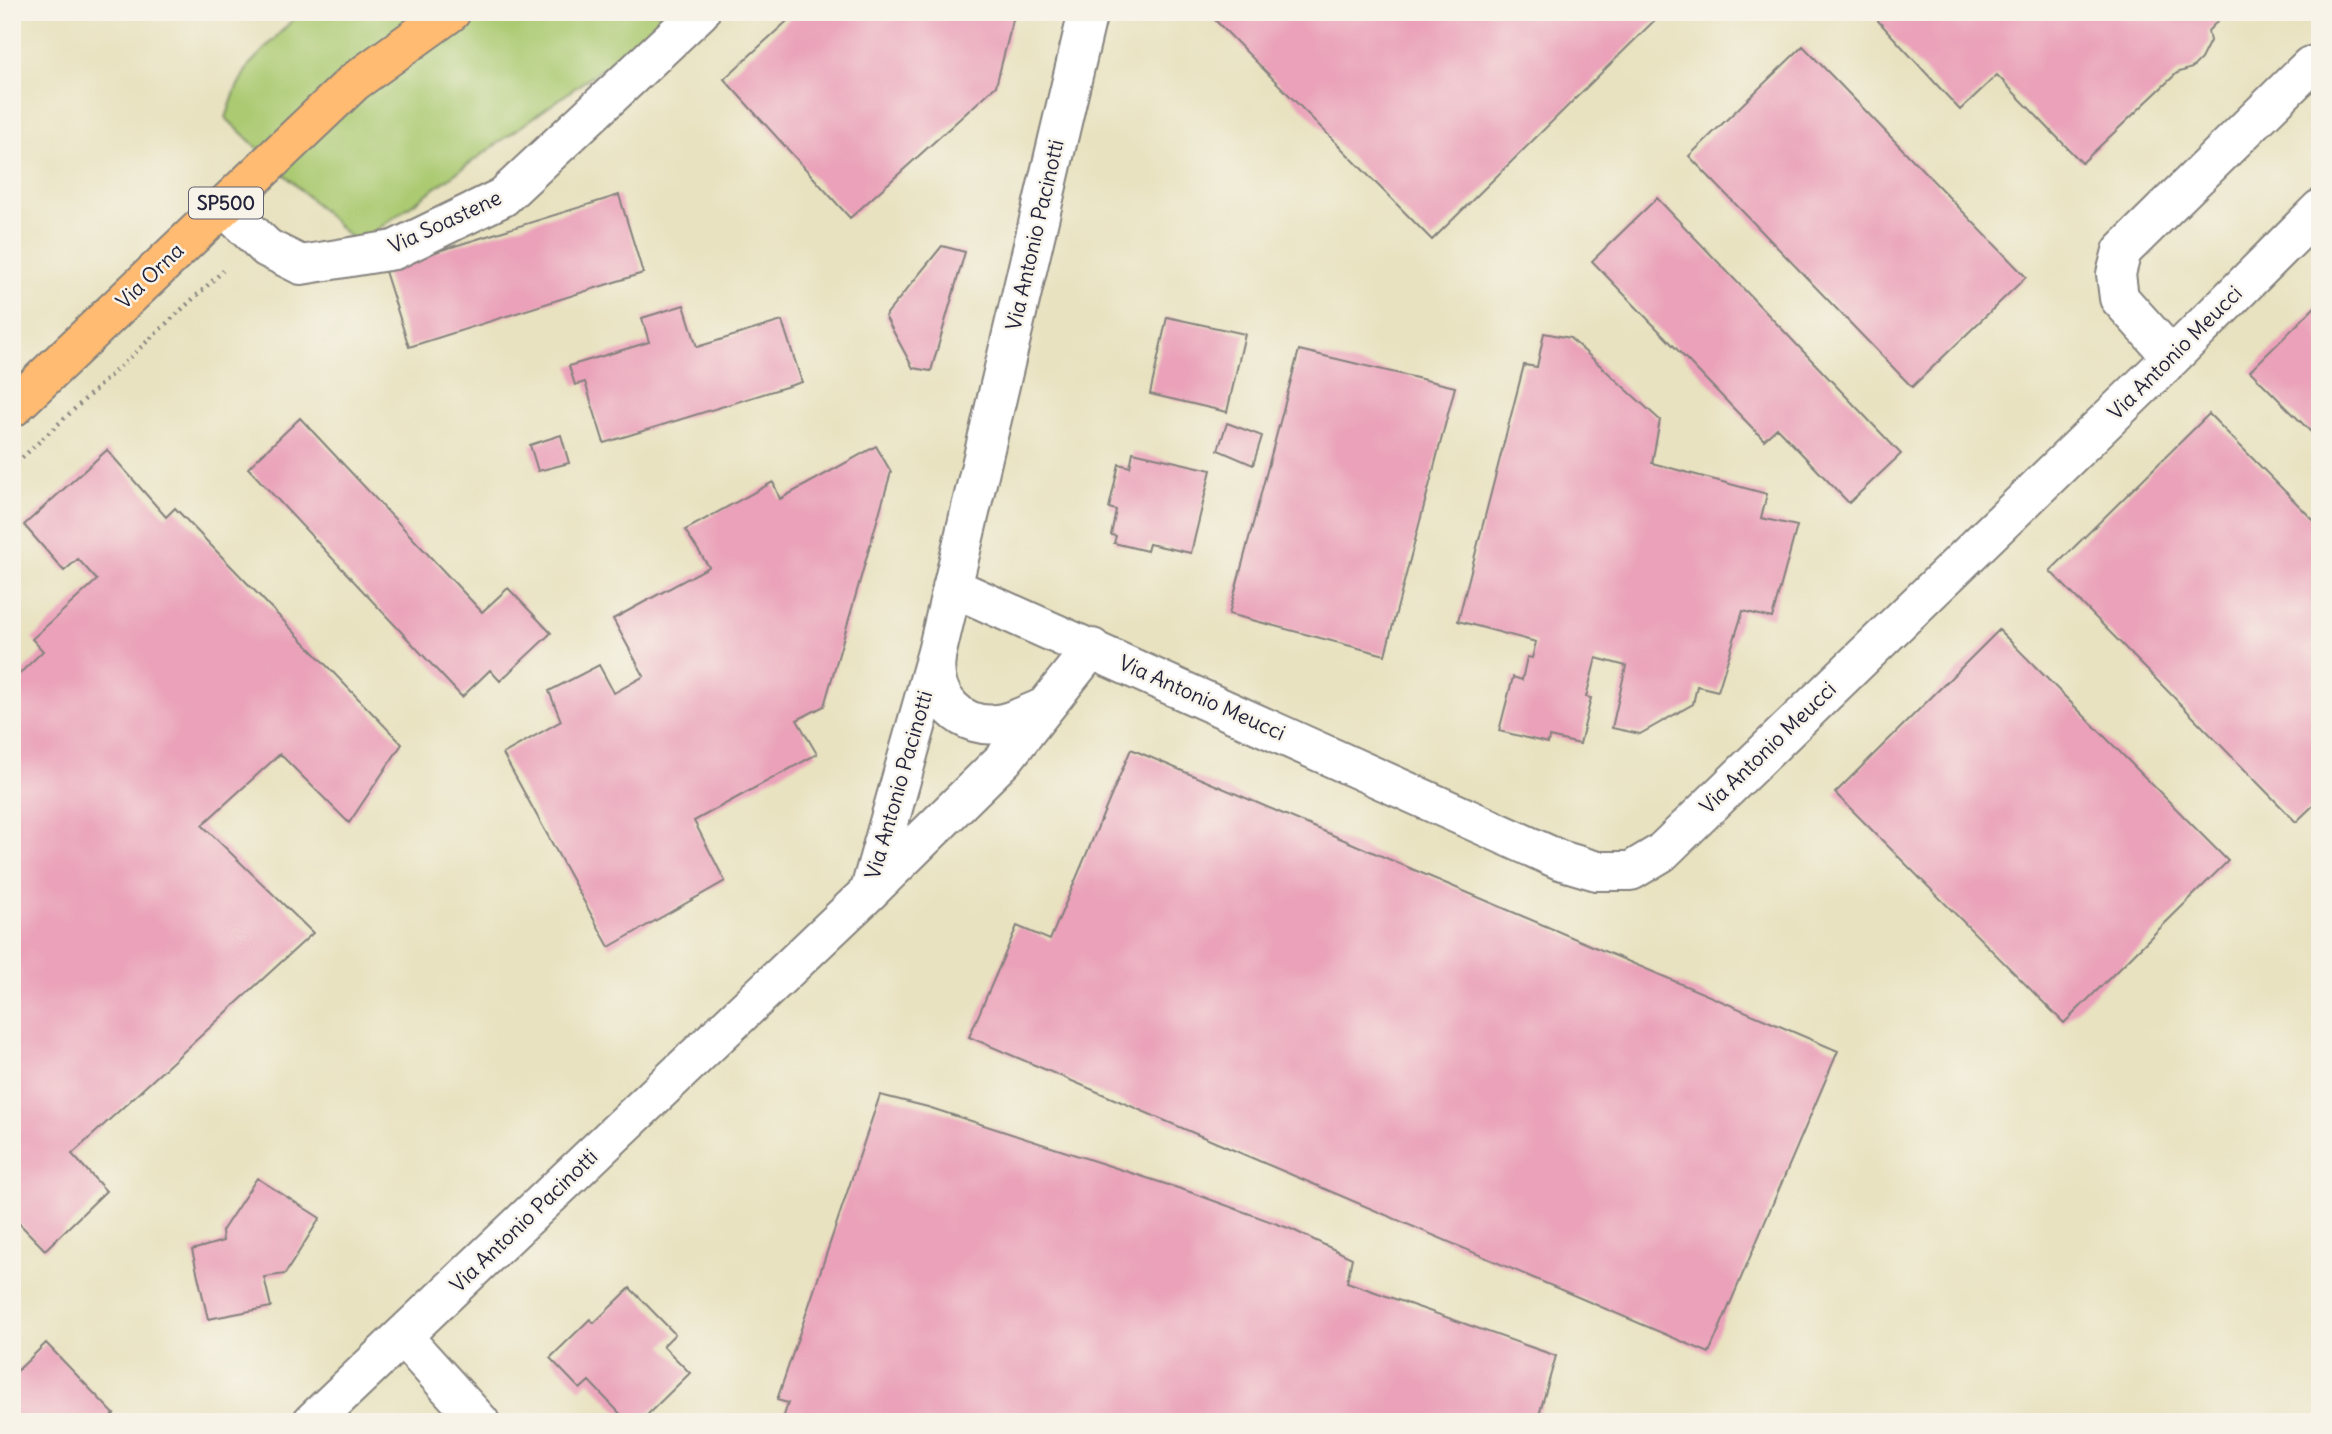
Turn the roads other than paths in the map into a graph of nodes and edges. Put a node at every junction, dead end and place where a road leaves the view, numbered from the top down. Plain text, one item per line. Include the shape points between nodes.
1 (451, 12) edge
2 (700, 12) edge
3 (1088, 12) edge
4 (2320, 64) edge
5 (223, 206) junction
6 (2320, 209) edge
7 (2172, 357) junction
8 (12, 408) edge
9 (952, 587) junction
10 (1092, 648) junction
11 (937, 652) junction
12 (1046, 706) junction
13 (870, 891) junction
14 (403, 1337) junction
15 (312, 1422) edge
16 (480, 1422) edge

1 - 5 main road, Via Orna / SP500 via 354,82
2 - 5 street, Via Soastene via 503,197 394,250 301,265 267,248
3 - 9 street, Via Antonio Pacinotti
4 - 7 street via 2310,66 2122,251 2116,274 2119,298
5 - 8 main road, Via Orna / SP500
6 - 7 street, Via Antonio Meucci
7 - 10 street, Via Antonio Meucci via 1661,853 1631,871 1597,871 1560,860
9 - 10 street, Via Antonio Meucci
9 - 11 street, Via Antonio Pacinotti
10 - 12 street, Via Antonio Meucci
11 - 12 street via 934,672 938,691 965,719 1003,723
11 - 13 street, Via Antonio Pacinotti
12 - 13 street, Via Antonio Meucci via 1004,759
13 - 14 street, Via Antonio Pacinotti
14 - 15 street, Via Antonio Pacinotti
14 - 16 street

